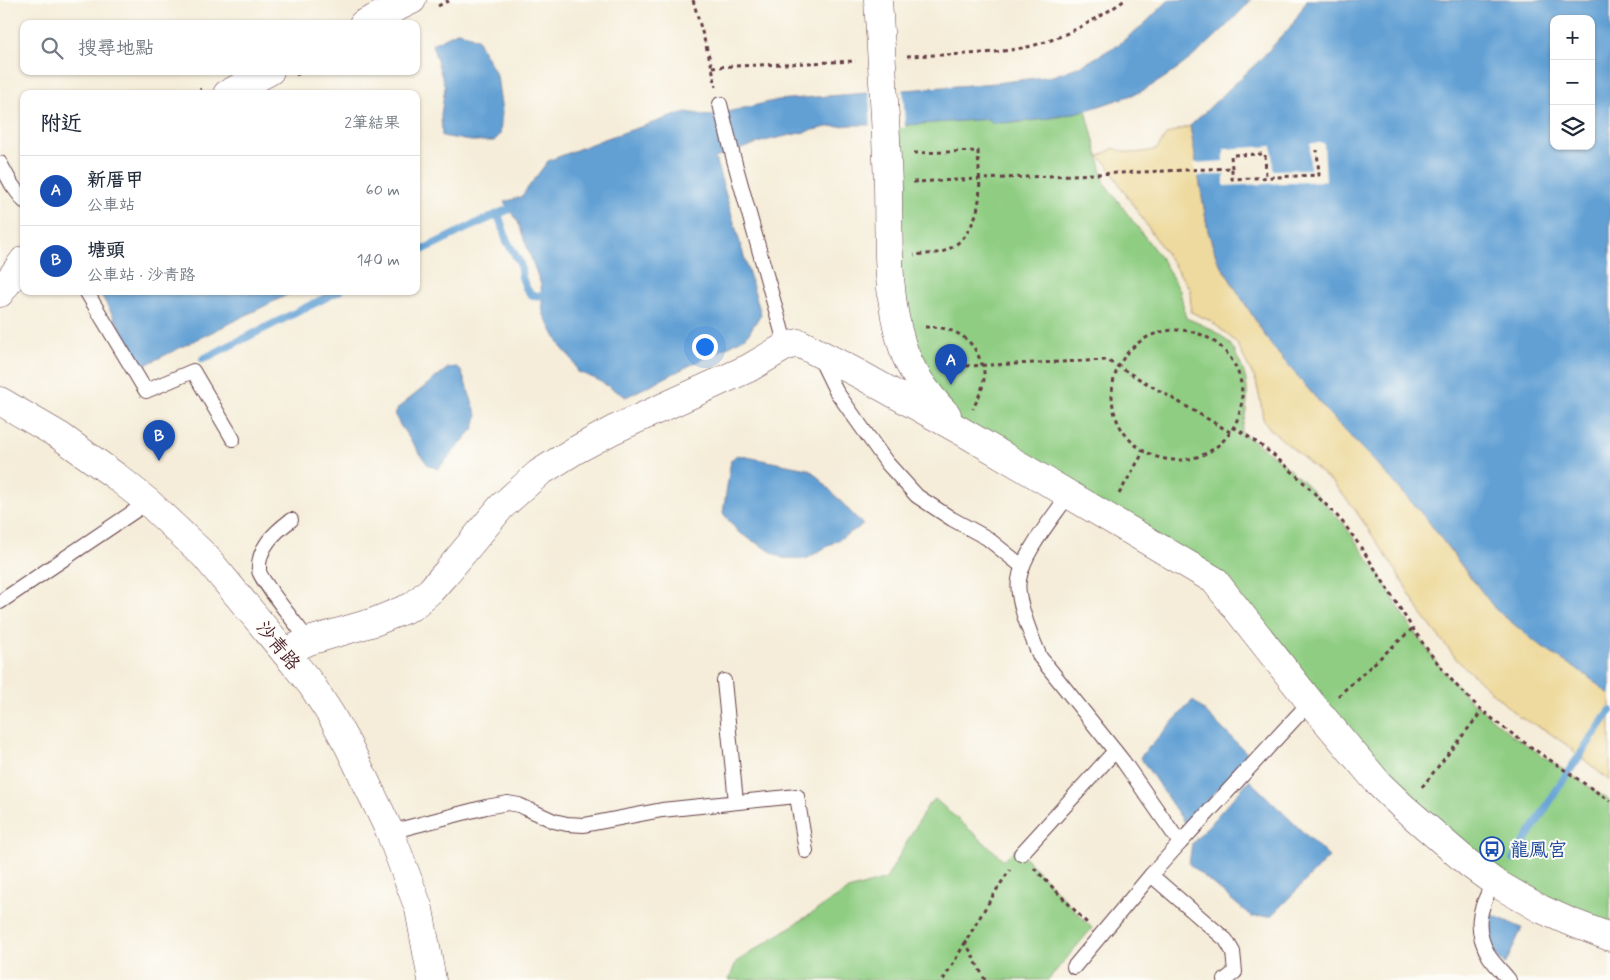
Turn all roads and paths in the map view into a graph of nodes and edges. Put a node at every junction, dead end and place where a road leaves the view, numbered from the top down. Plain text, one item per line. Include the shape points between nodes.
1 (412, 0) edge
2 (694, 0) edge
3 (878, 0) edge
4 (1125, 0) edge
5 (371, 20) edge
6 (712, 67) junction
7 (890, 67) junction
8 (263, 75) edge
9 (234, 90) edge
10 (720, 104) joint
11 (1317, 150) dead end
12 (910, 153) dead end
13 (0, 163) edge
14 (1232, 168) junction
15 (1266, 177) junction
16 (979, 179) junction
17 (912, 182) dead end
18 (20, 196) edge
19 (906, 256) dead end
20 (20, 266) edge
21 (0, 293) edge
22 (88, 295) edge
23 (921, 327) dead end
24 (786, 346) junction
25 (818, 353) junction
26 (982, 366) junction
27 (940, 367) dead end
28 (1119, 367) junction
29 (0, 388) edge
30 (0, 401) edge
31 (28, 417) junction
32 (967, 423) junction
33 (1233, 427) junction
34 (1230, 432) junction
35 (233, 439) dead end
36 (1144, 451) junction
37 (1069, 494) junction
38 (1116, 500) dead end
39 (148, 502) junction
40 (291, 520) dead end
41 (1023, 567) junction
42 (0, 602) edge
43 (1412, 628) junction
44 (309, 641) junction
45 (285, 652) junction
46 (724, 680) dead end
47 (1322, 701) junction
48 (1482, 711) junction
49 (1115, 751) junction
50 (1418, 793) dead end
51 (1610, 801) edge
52 (736, 802) junction
53 (390, 832) junction
54 (1180, 842) junction
55 (806, 851) dead end
56 (1021, 854) junction
57 (1151, 875) junction
58 (1494, 882) junction
59 (1092, 928) dead end
60 (1610, 937) edge
61 (965, 940) junction
62 (1074, 968) dead end
63 (1232, 977) edge
64 (432, 980) edge
65 (942, 980) edge
66 (986, 980) edge
67 (1509, 980) edge

1 - 5 street
2 - 6 path
3 - 7 street
4 - 7 path via 1080,28 1050,41
6 - 7 path
6 - 10 path
7 - 32 street via 886,130 895,320 909,363 921,385
8 - 9 street
10 - 24 lane
11 - 15 path via 1318,175
12 - 16 path via 978,151
13 - 18 lane
14 - 15 path via 1232,179
14 - 15 path via 1231,155 1265,154
14 - 16 path
16 - 17 path
16 - 19 path via 977,215 963,239 943,252
20 - 21 street
22 - 35 lane via 146,391 193,372
23 - 26 path via 953,330 964,336 973,346
24 - 25 street via 799,343
24 - 44 street via 749,368 593,440 539,473 501,507 442,578 413,606 374,622
25 - 32 street
25 - 41 lane via 836,391 887,464 917,496 987,538
26 - 27 path
26 - 28 path via 1107,360
26 - 32 path via 984,380
28 - 33 path via 1136,344 1155,334 1176,330 1197,333 1216,343 1231,358 1240,378 1242,400 1238,421
28 - 34 path
28 - 36 path via 1113,381 1112,402 1117,423 1129,441
29 - 31 street
30 - 31 street, 沙青路
31 - 39 street, 沙青路 via 60,436
32 - 37 street
33 - 34 path
33 - 43 path via 1277,458 1343,523
34 - 36 path via 1209,453 1188,460 1167,460
36 - 38 path
37 - 41 lane
37 - 47 street via 1214,580
39 - 42 lane
39 - 45 street, 沙青路 via 205,556
40 - 44 lane via 268,542 261,556 259,572
41 - 49 lane via 1018,580 1019,595 1040,657
43 - 47 path
43 - 48 path via 1444,672
44 - 45 street
45 - 53 street, 沙青路 via 331,715
46 - 52 lane
47 - 54 lane
47 - 58 street via 1368,771 1403,807
48 - 50 path
48 - 51 path
49 - 54 lane
49 - 56 lane
52 - 53 lane via 662,810 584,825 554,821 508,803
52 - 55 lane via 796,796
53 - 64 street, 沙青路 via 419,909
54 - 57 lane
56 - 59 path
56 - 61 path
57 - 62 lane
57 - 63 lane via 1226,940 1233,952
58 - 60 street via 1541,909
58 - 67 lane via 1484,900 1479,933 1490,957
61 - 65 path
61 - 66 path

